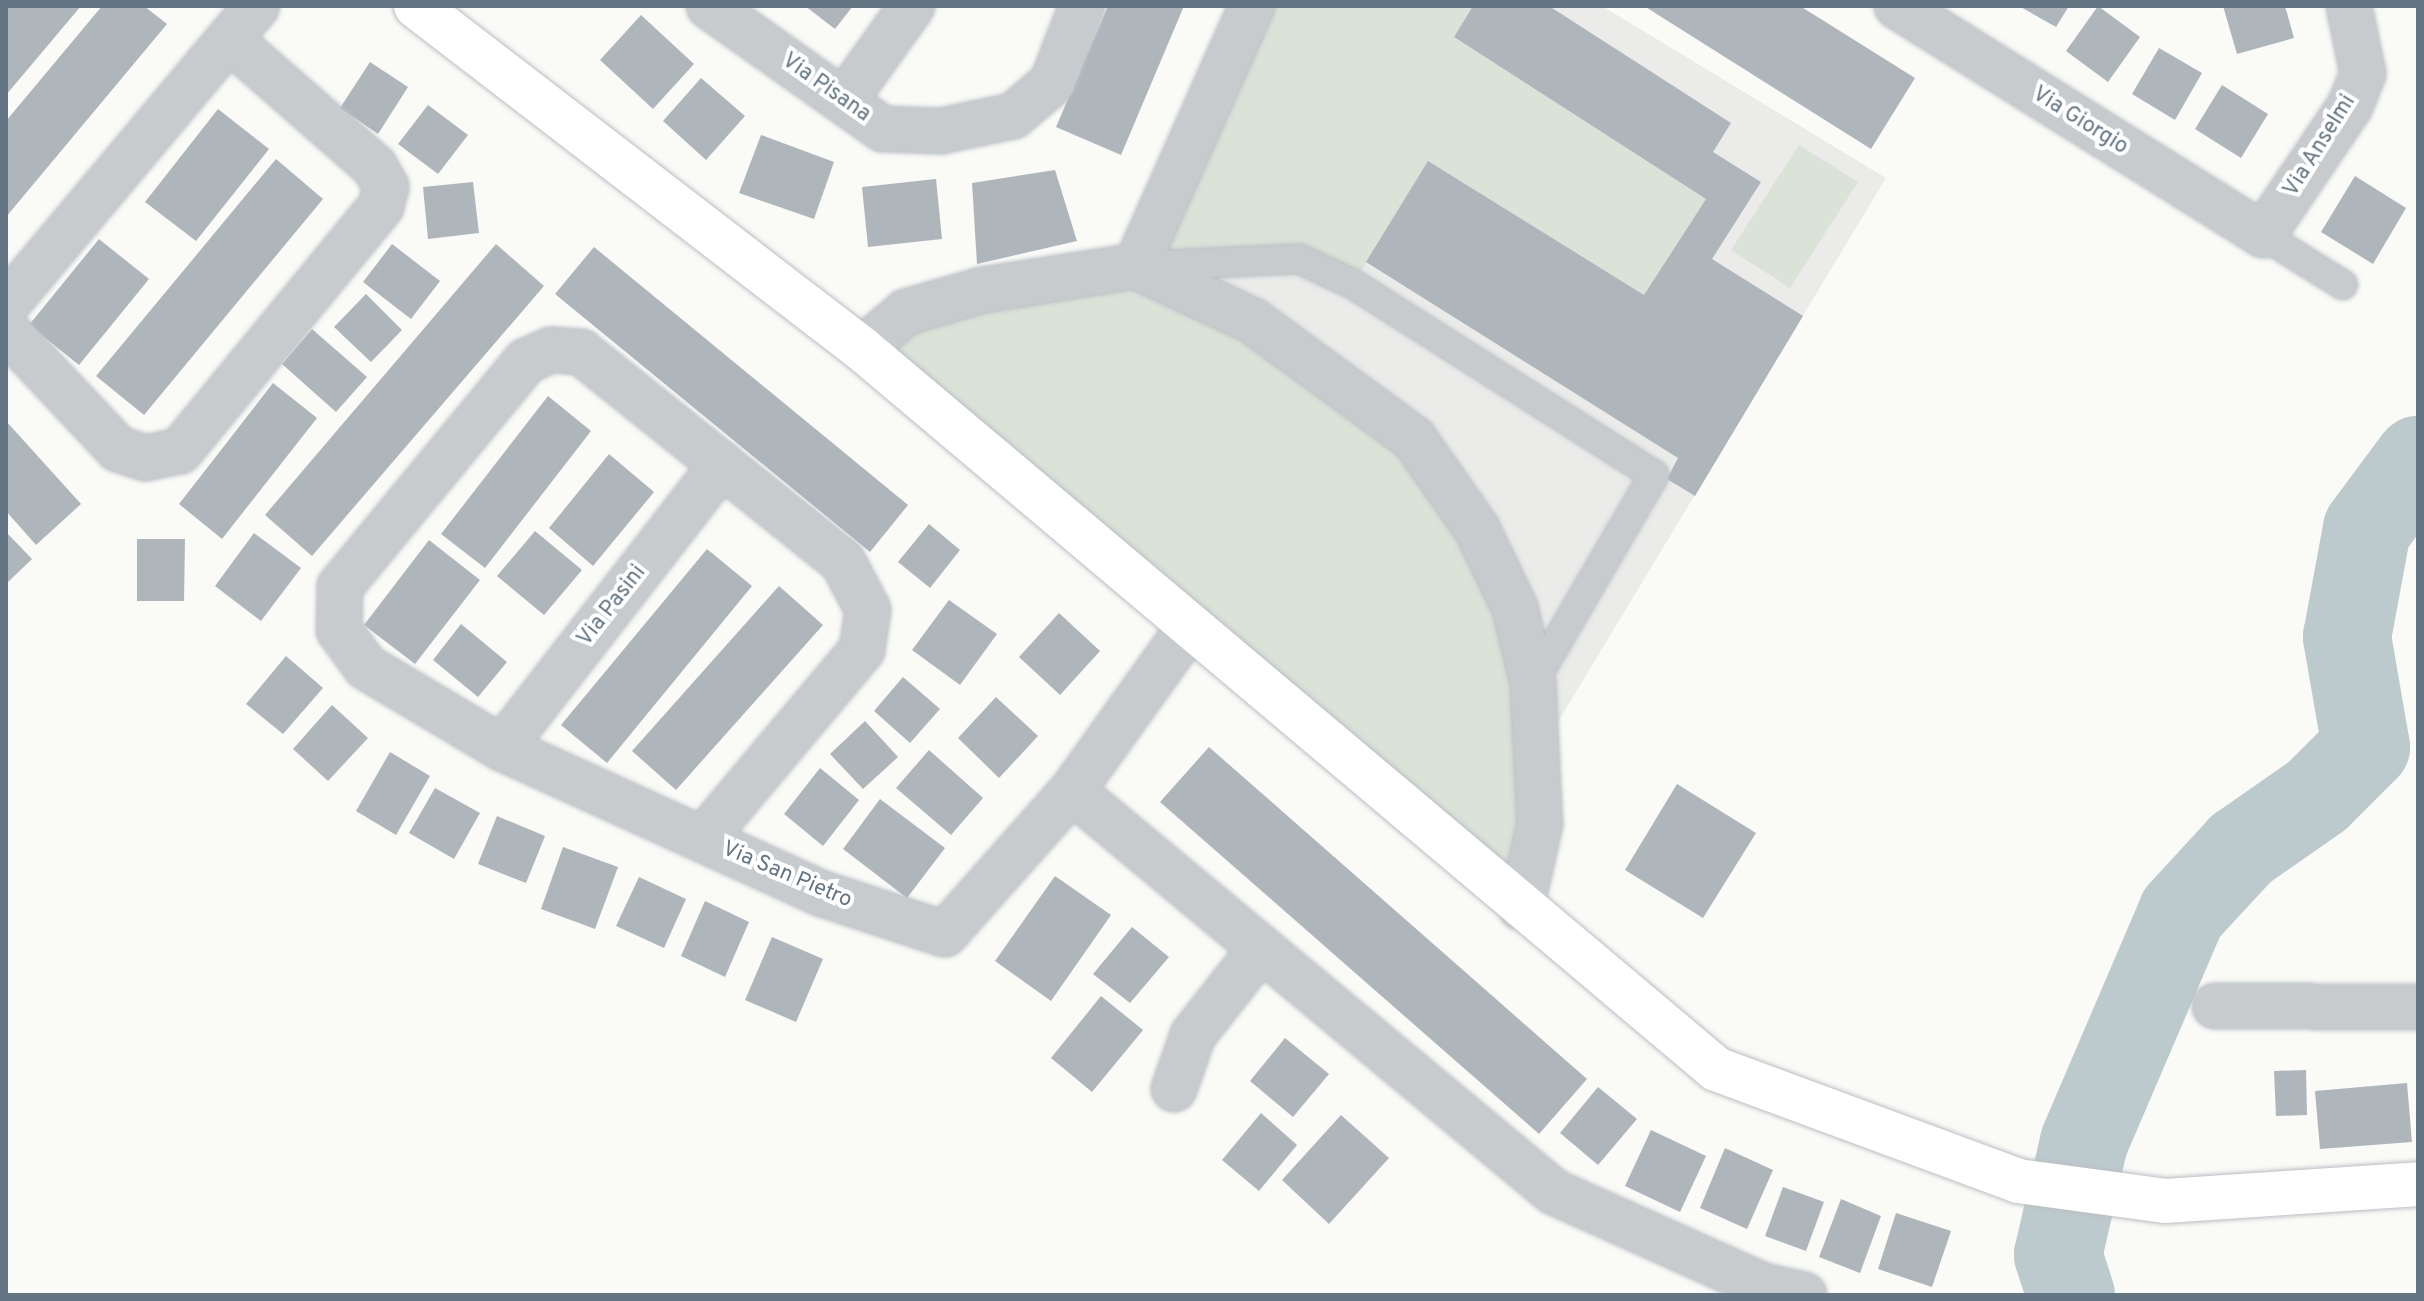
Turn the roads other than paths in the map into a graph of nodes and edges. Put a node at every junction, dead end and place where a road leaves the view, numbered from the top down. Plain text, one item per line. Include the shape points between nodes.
1 (257, 6) edge
2 (416, 6) edge
3 (709, 6) edge
4 (912, 6) edge
5 (1082, 6) edge
6 (1252, 6) edge
7 (1897, 6) edge
8 (2349, 6) edge
9 (1949, 20) edge
10 (229, 39) junction
11 (844, 101) junction
12 (2263, 235) junction
13 (1136, 266) junction
14 (2343, 285) dead end
15 (6, 305) edge
16 (6, 330) edge
17 (862, 349) junction
18 (722, 464) junction
19 (1190, 626) junction
20 (1533, 683) junction
21 (502, 748) junction
22 (1072, 791) junction
23 (704, 838) junction
24 (1521, 908) junction
25 (1259, 951) junction
26 (2215, 1006) dead end
27 (2418, 1007) edge
28 (1174, 1089) dead end
29 (2418, 1184) edge
30 (1775, 1292) edge

1 - 10 street
2 - 17 street
3 - 11 street, Via Pisana
4 - 11 street
5 - 11 street, Via Pisana via 1052,83 1013,116 941,131 883,129
6 - 13 street
7 - 9 street, Via Giorgio
8 - 12 street, Via Anselmi via 2363,74 2350,106
9 - 12 street, Via Giorgio
10 - 15 street
10 - 16 street via 375,167 386,187 381,206 180,451 146,458 118,449
12 - 14 lane
13 - 17 street via 982,290 906,312
13 - 20 street via 1253,321 1414,439 1477,529 1515,608
13 - 20 lane via 1299,259 1353,284 1654,475
17 - 19 street
18 - 21 street, Via Pasini
18 - 21 street, Via San Pietro via 581,352 551,350 526,361 340,587 339,630 366,667
18 - 23 street via 843,562 868,610 862,650
19 - 22 street, Via San Pietro
19 - 24 street
20 - 24 street via 1540,824
21 - 23 street, Via San Pietro
22 - 23 street, Via San Pietro via 945,934 823,894
22 - 25 street
24 - 29 street via 1716,1069 2018,1181 2165,1201
25 - 28 street via 1193,1035
25 - 30 street via 1554,1192
26 - 27 street

